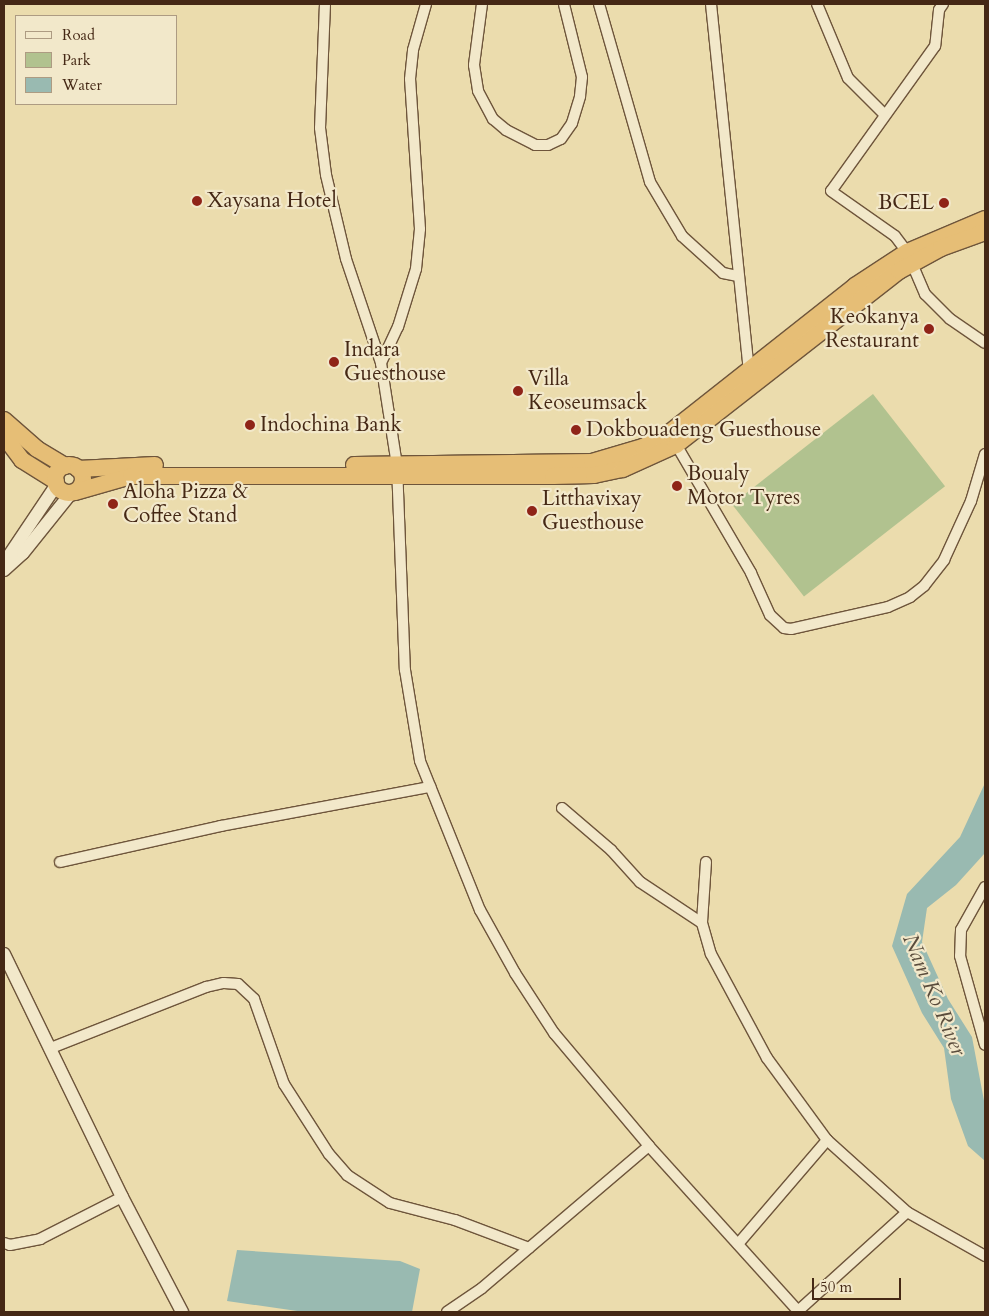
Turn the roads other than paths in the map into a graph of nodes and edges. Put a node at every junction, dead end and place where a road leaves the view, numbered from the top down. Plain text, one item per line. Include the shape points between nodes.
1 (325, 4) edge
2 (426, 4) edge
3 (482, 4) edge
4 (564, 4) edge
5 (599, 4) edge
6 (711, 4) edge
7 (817, 4) edge
8 (944, 4) edge
9 (885, 115) junction
10 (985, 219) edge
11 (985, 232) edge
12 (910, 258) junction
13 (738, 276) junction
14 (985, 343) edge
15 (381, 363) junction
16 (752, 376) junction
17 (4, 420) edge
18 (4, 436) edge
19 (673, 439) junction
20 (985, 454) edge
21 (72, 468) junction
22 (132, 471) junction
23 (398, 471) junction
24 (65, 487) junction
25 (4, 563) edge
26 (4, 570) edge
27 (430, 787) junction
28 (562, 808) dead end
29 (60, 862) dead end
30 (706, 862) dead end
31 (985, 887) edge
32 (702, 923) junction
33 (4, 954) edge
34 (985, 1045) edge
35 (51, 1048) junction
36 (827, 1140) junction
37 (650, 1146) junction
38 (122, 1197) junction
39 (907, 1212) junction
40 (4, 1242) edge
41 (738, 1244) junction
42 (529, 1248) junction
43 (985, 1256) edge
44 (182, 1312) edge
45 (447, 1312) edge
46 (798, 1312) edge

1 - 15 street via 320,128 326,175 346,259
2 - 15 street via 413,50 410,79 420,229 416,270 398,327
3 - 4 street via 474,65 478,91 493,119 506,130 535,145 548,145 561,138 572,123 580,96 582,76
5 - 13 street via 650,182 682,236 723,272
6 - 13 street
7 - 9 street via 848,78
8 - 9 street via 939,10 935,46
9 - 12 street via 831,191 895,236
10 - 12 highway
11 - 12 highway
12 - 14 street via 925,294 950,319
12 - 16 highway via 815,315
13 - 16 street
15 - 23 street
16 - 19 highway
17 - 21 highway via 37,449
18 - 24 highway via 22,460
19 - 20 street via 751,573 770,615 784,628 791,629 888,607 924,586 944,560 971,501
19 - 23 highway via 592,462
21 - 22 highway
21 - 24 highway via 58,472
21 - 24 highway via 83,482
22 - 23 highway
22 - 24 highway
23 - 27 street via 405,670 420,762
24 - 25 street
24 - 26 street via 23,554
27 - 29 street via 221,826
27 - 37 street via 480,910 515,973 554,1033
28 - 32 street via 611,850 640,882
30 - 32 street
31 - 34 street via 961,930 960,956
32 - 36 street via 711,954 767,1058
33 - 35 street
35 - 38 street
35 - 42 street via 206,987 238,984 254,999 284,1084 329,1154 347,1175 390,1203 455,1220
36 - 39 street
36 - 41 street
37 - 41 street
37 - 42 street
38 - 40 street via 40,1239 10,1245
38 - 44 street
39 - 43 street
39 - 46 street
41 - 46 street
42 - 45 street

